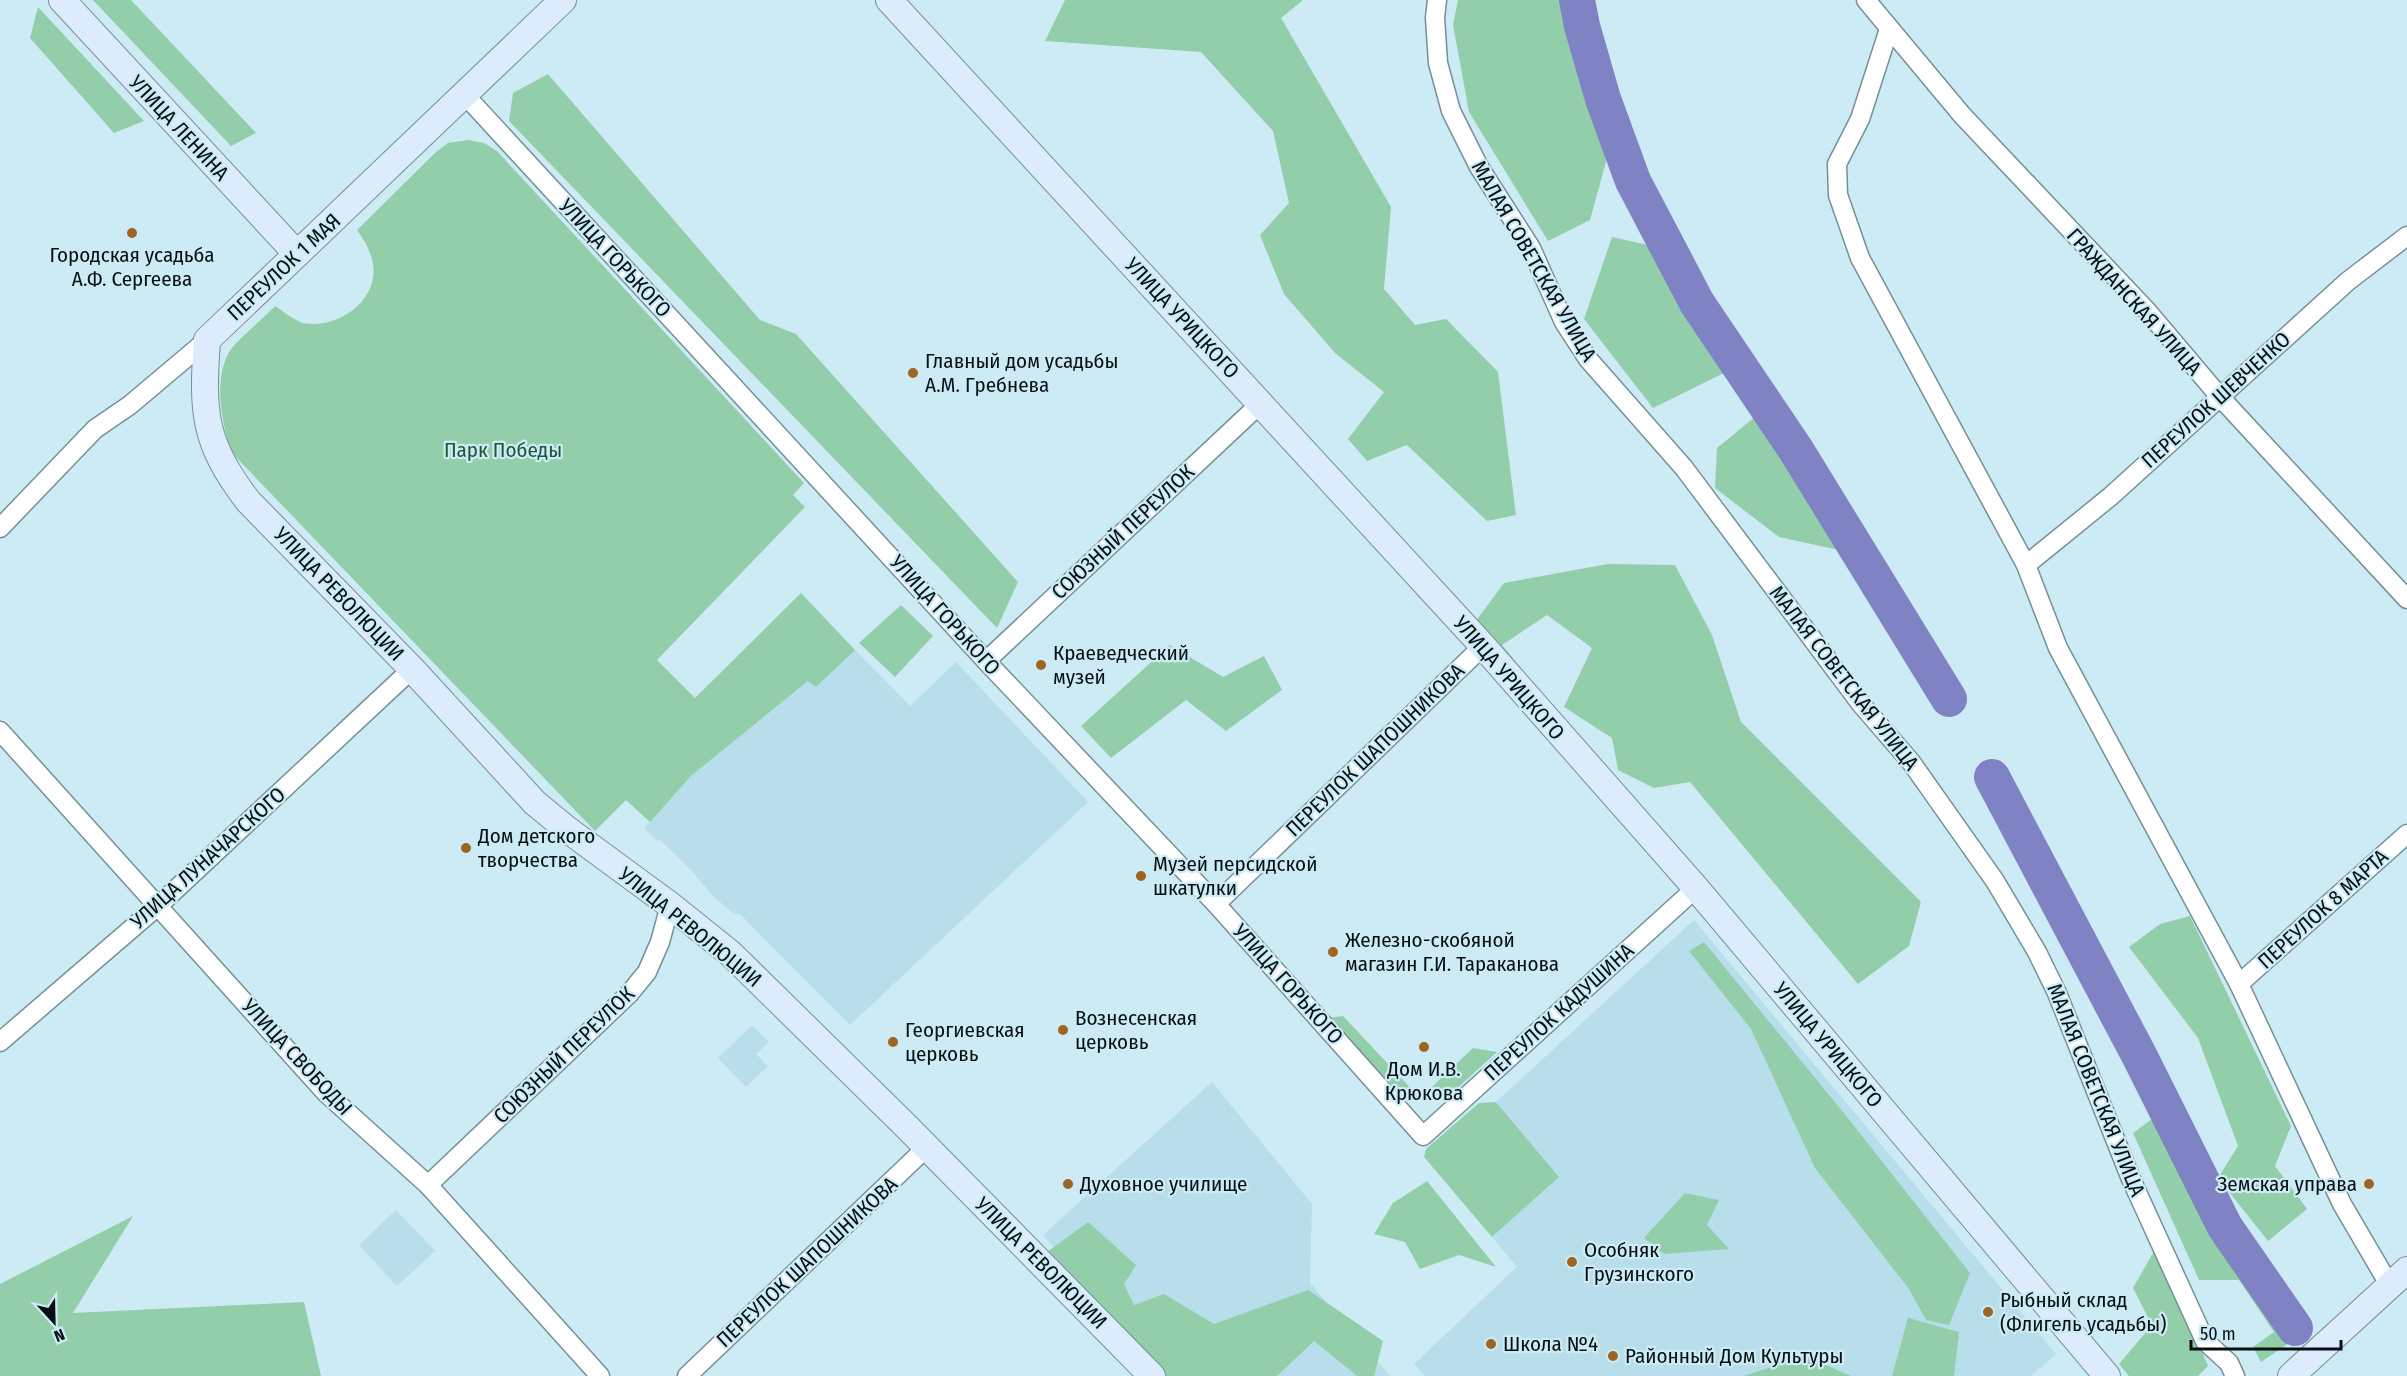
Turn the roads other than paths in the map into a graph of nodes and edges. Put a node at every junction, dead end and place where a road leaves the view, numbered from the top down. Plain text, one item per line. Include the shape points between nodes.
1 (62, 0) edge
2 (563, 0) edge
3 (889, 0) edge
4 (1437, 0) edge
5 (1866, 0) edge
6 (1889, 29) junction
7 (465, 95) junction
8 (2407, 236) edge
9 (297, 254) junction
10 (207, 340) junction
11 (2220, 397) junction
12 (1260, 403) junction
13 (0, 528) edge
14 (2026, 565) junction
15 (2407, 599) edge
16 (1483, 646) junction
17 (986, 661) junction
18 (412, 669) junction
19 (0, 731) edge
20 (2407, 834) edge
21 (1696, 888) junction
22 (1216, 904) junction
23 (159, 905) junction
24 (670, 905) junction
25 (2239, 984) junction
26 (0, 1042) edge
27 (1423, 1136) joint
28 (927, 1148) junction
29 (428, 1185) junction
30 (2398, 1278) edge
31 (600, 1376) edge
32 (687, 1376) edge
33 (1152, 1376) edge
34 (2107, 1376) edge
35 (2235, 1376) edge
36 (2291, 1376) edge

1 - 9 main road, УЛИЦА ЛЕНИНА
2 - 7 main road, ПЕРЕУЛОК 1 МАЯ
3 - 12 main road, УЛИЦА УРИЦКОГО
4 - 35 street, МАЛАЯ СОВЕТСКАЯ УЛИЦА via 1438,63 1451,111 1479,167 1531,248 1564,322 1588,359 1684,468 1861,704 1911,762 1995,881 2057,993 2131,1179 2205,1341 2229,1363
5 - 6 street, ГРАЖДАНСКАЯ УЛИЦА
6 - 11 street, ГРАЖДАНСКАЯ УЛИЦА via 1985,140 2148,312
6 - 14 street via 1860,119 1837,164 1838,195 1860,258
7 - 9 main road, ПЕРЕУЛОК 1 МАЯ
7 - 17 street, УЛИЦА ГОРЬКОГО
8 - 11 street, ПЕРЕУЛОК ШЕВЧЕНКО via 2348,281
9 - 10 main road, ПЕРЕУЛОК 1 МАЯ
10 - 13 street, ПЕРЕУЛОК 1 МАЯ via 95,429
10 - 18 main road, УЛИЦА РЕВОЛЮЦИИ via 205,412 215,449 228,475 248,501
11 - 14 street, ПЕРЕУЛОК ШЕВЧЕНКО via 2111,496
11 - 15 street, ГРАЖДАНСКАЯ УЛИЦА
12 - 16 main road, УЛИЦА УРИЦКОГО
12 - 17 street, СОЮЗНЫЙ ПЕРЕУЛОК
14 - 25 street via 2058,648
16 - 21 main road, УЛИЦА УРИЦКОГО
16 - 22 street, ПЕРЕУЛОК ШАПОШНИКОВА
17 - 22 street, УЛИЦА ГОРЬКОГО
18 - 23 street, УЛИЦА ЛУНАЧАРСКОГО
18 - 24 main road, УЛИЦА РЕВОЛЮЦИИ via 535,803
19 - 23 street, УЛИЦА СВОБОДЫ
20 - 25 street, ПЕРЕУЛОК 8 МАРТА
21 - 27 street, ПЕРЕУЛОК КАДУШИНА
21 - 34 main road, УЛИЦА УРИЦКОГО
22 - 27 street, УЛИЦА ГОРЬКОГО
23 - 26 street, УЛИЦА ЛУНАЧАРСКОГО
23 - 29 street, УЛИЦА СВОБОДЫ via 326,1093
24 - 28 main road, УЛИЦА РЕВОЛЮЦИИ via 730,954
24 - 29 street, СОЮЗНЫЙ ПЕРЕУЛОК via 647,972 629,994
25 - 30 street via 2342,1204
28 - 32 street, ПЕРЕУЛОК ШАПОШНИКОВА
28 - 33 main road, УЛИЦА РЕВОЛЮЦИИ
29 - 31 street, УЛИЦА СВОБОДЫ
30 - 36 main road

